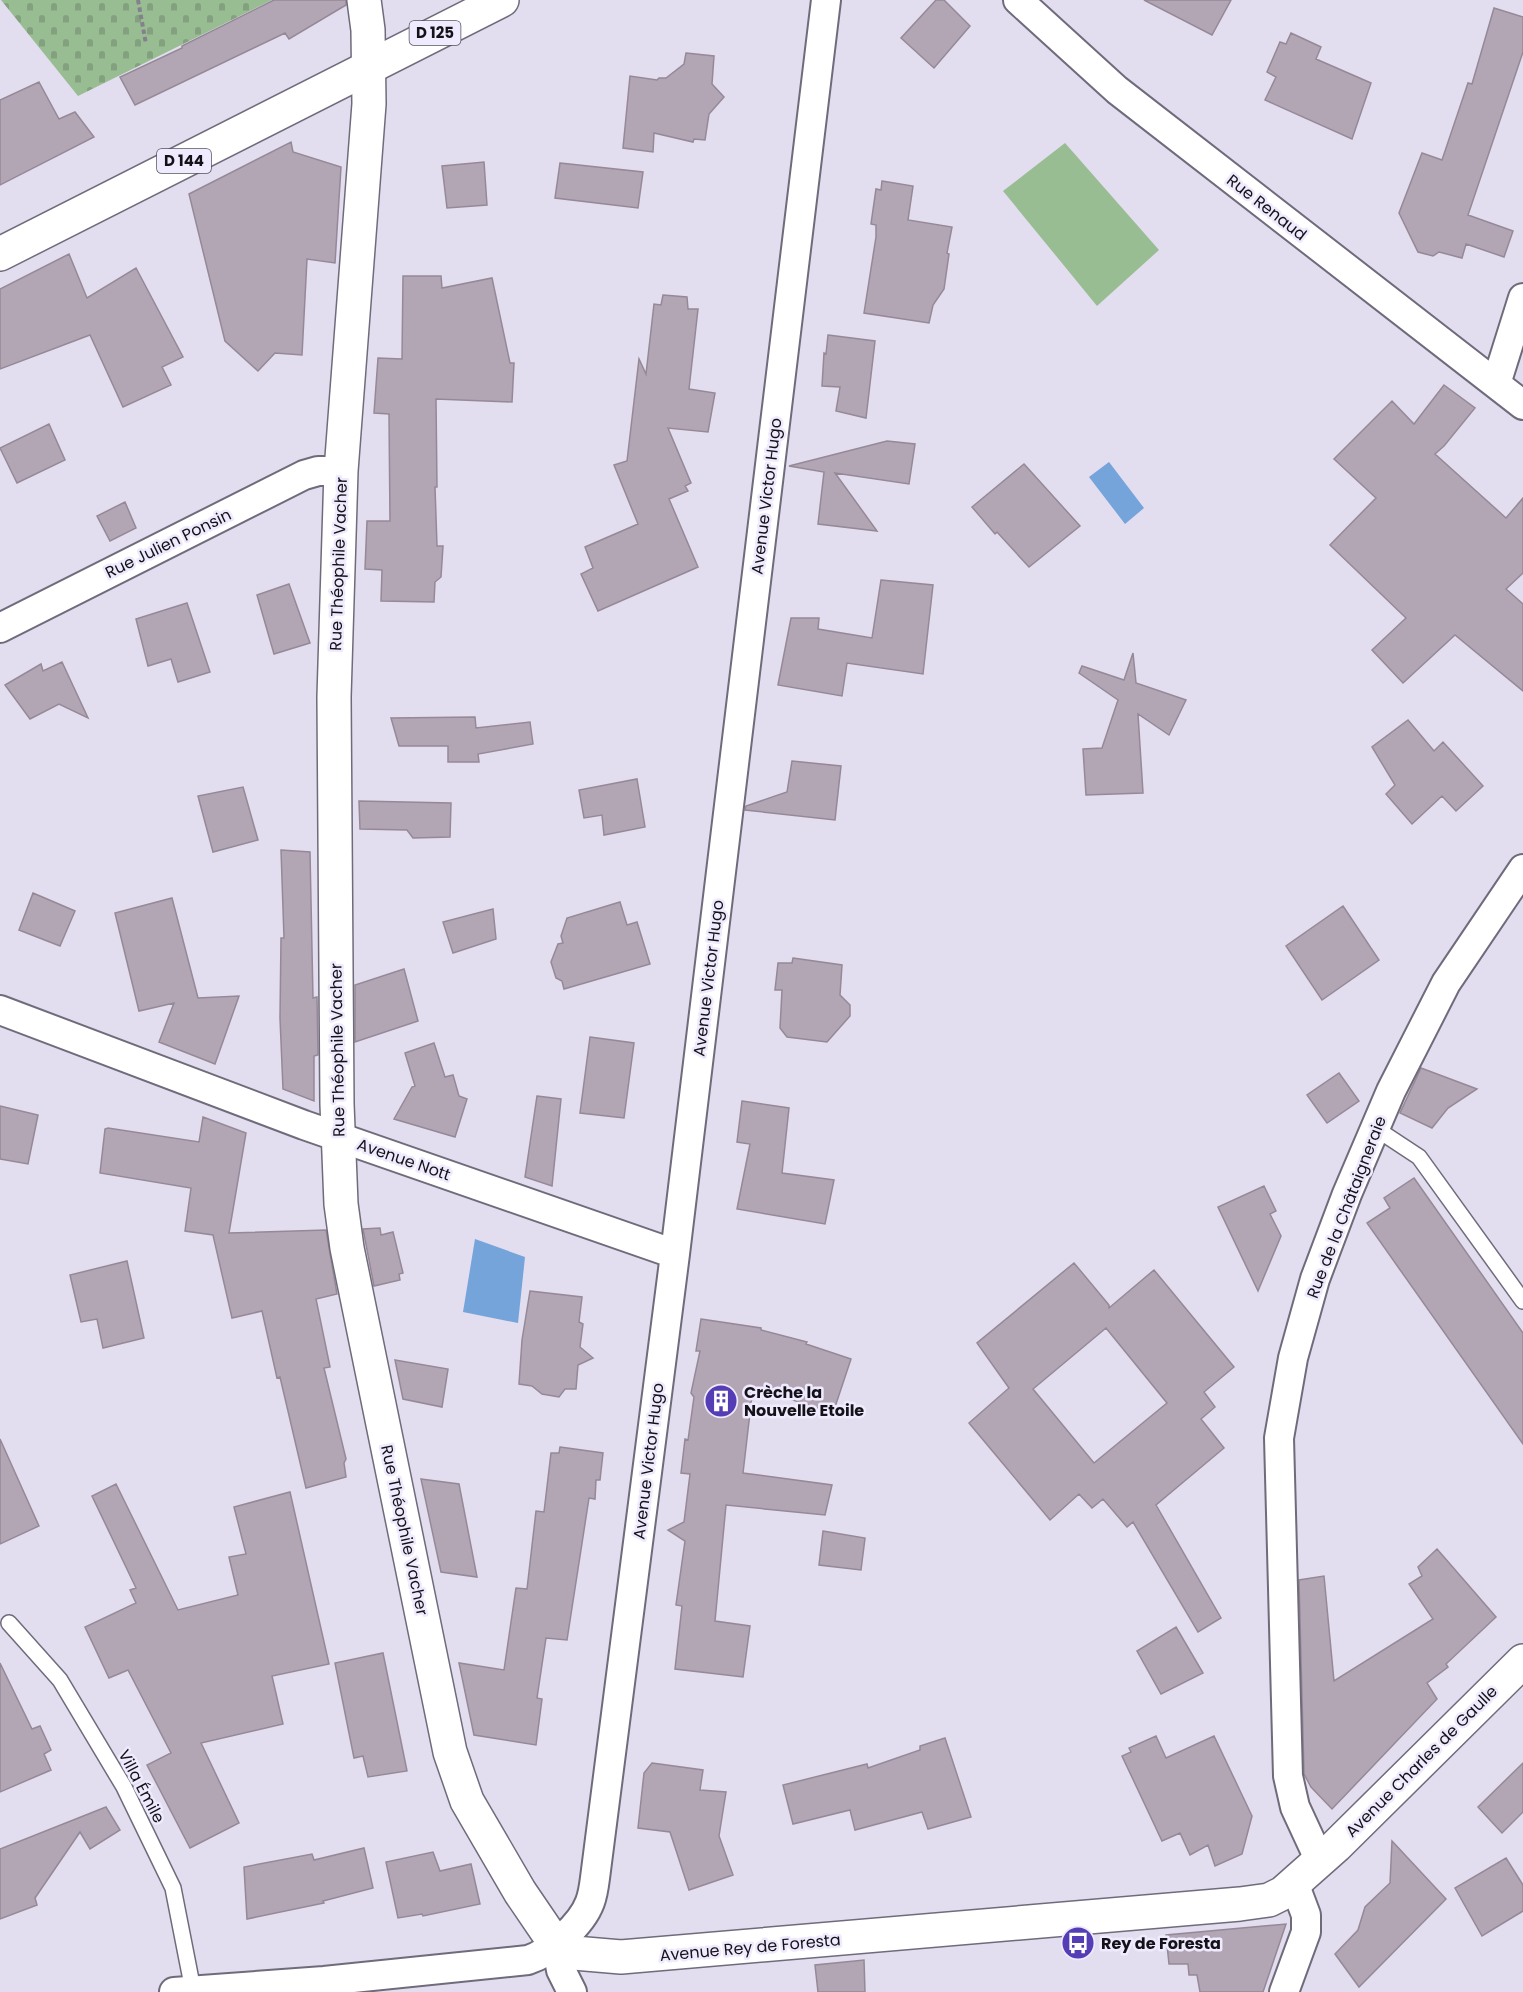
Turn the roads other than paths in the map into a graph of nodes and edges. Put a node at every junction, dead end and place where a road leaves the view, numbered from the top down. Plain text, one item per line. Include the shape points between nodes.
1 (364, 0) edge
2 (502, 0) edge
3 (826, 0) edge
4 (1018, 0) edge
5 (369, 67) junction
6 (0, 253) edge
7 (1523, 298) edge
8 (1496, 384) junction
9 (1523, 405) edge
10 (341, 471) junction
11 (0, 628) edge
12 (1523, 869) edge
13 (0, 1010) edge
14 (1376, 1128) junction
15 (338, 1136) junction
16 (675, 1254) junction
17 (1523, 1301) edge
18 (9, 1623) dead end
19 (1523, 1661) edge
20 (1320, 1861) junction
21 (1294, 1883) junction
22 (556, 1943) junction
23 (183, 1991) edge
24 (573, 1992) edge
25 (1284, 1992) edge

1 - 5 main road, Rue Théophile Vacher
2 - 5 main road, D 125
3 - 16 street, Avenue Victor Hugo
4 - 8 street, Rue Renaud via 1117,90
5 - 6 main road, D 144
5 - 10 main road, Rue Théophile Vacher via 369,111
7 - 8 street
8 - 9 street, Rue Renaud
10 - 11 street, Rue Julien Ponsin via 304,475
10 - 15 main road, Rue Théophile Vacher via 333,697
12 - 14 street, Rue de la Châtaigneraie via 1446,983
13 - 15 street, Avenue Nott
14 - 17 lane via 1419,1157
14 - 20 street, Rue de la Châtaigneraie via 1315,1279 1293,1359 1279,1438 1288,1776 1295,1807
15 - 16 street, Avenue Nott
15 - 22 main road, Rue Théophile Vacher via 347,1248 450,1752 467,1801 543,1928
16 - 22 street, Avenue Victor Hugo via 593,1894 582,1918
18 - 23 lane, Villa Émile via 60,1680 129,1797 173,1888
19 - 20 main road, Avenue Charles de Gaulle
20 - 21 main road, Avenue Rey de Foresta
21 - 22 main road, Avenue Rey de Foresta via 1276,1898 1258,1902 646,1956 590,1955 563,1949
21 - 25 street via 1304,1907 1306,1932
22 - 23 street via 528,1960
22 - 24 street, Rue Théophile Vacher via 561,1970

